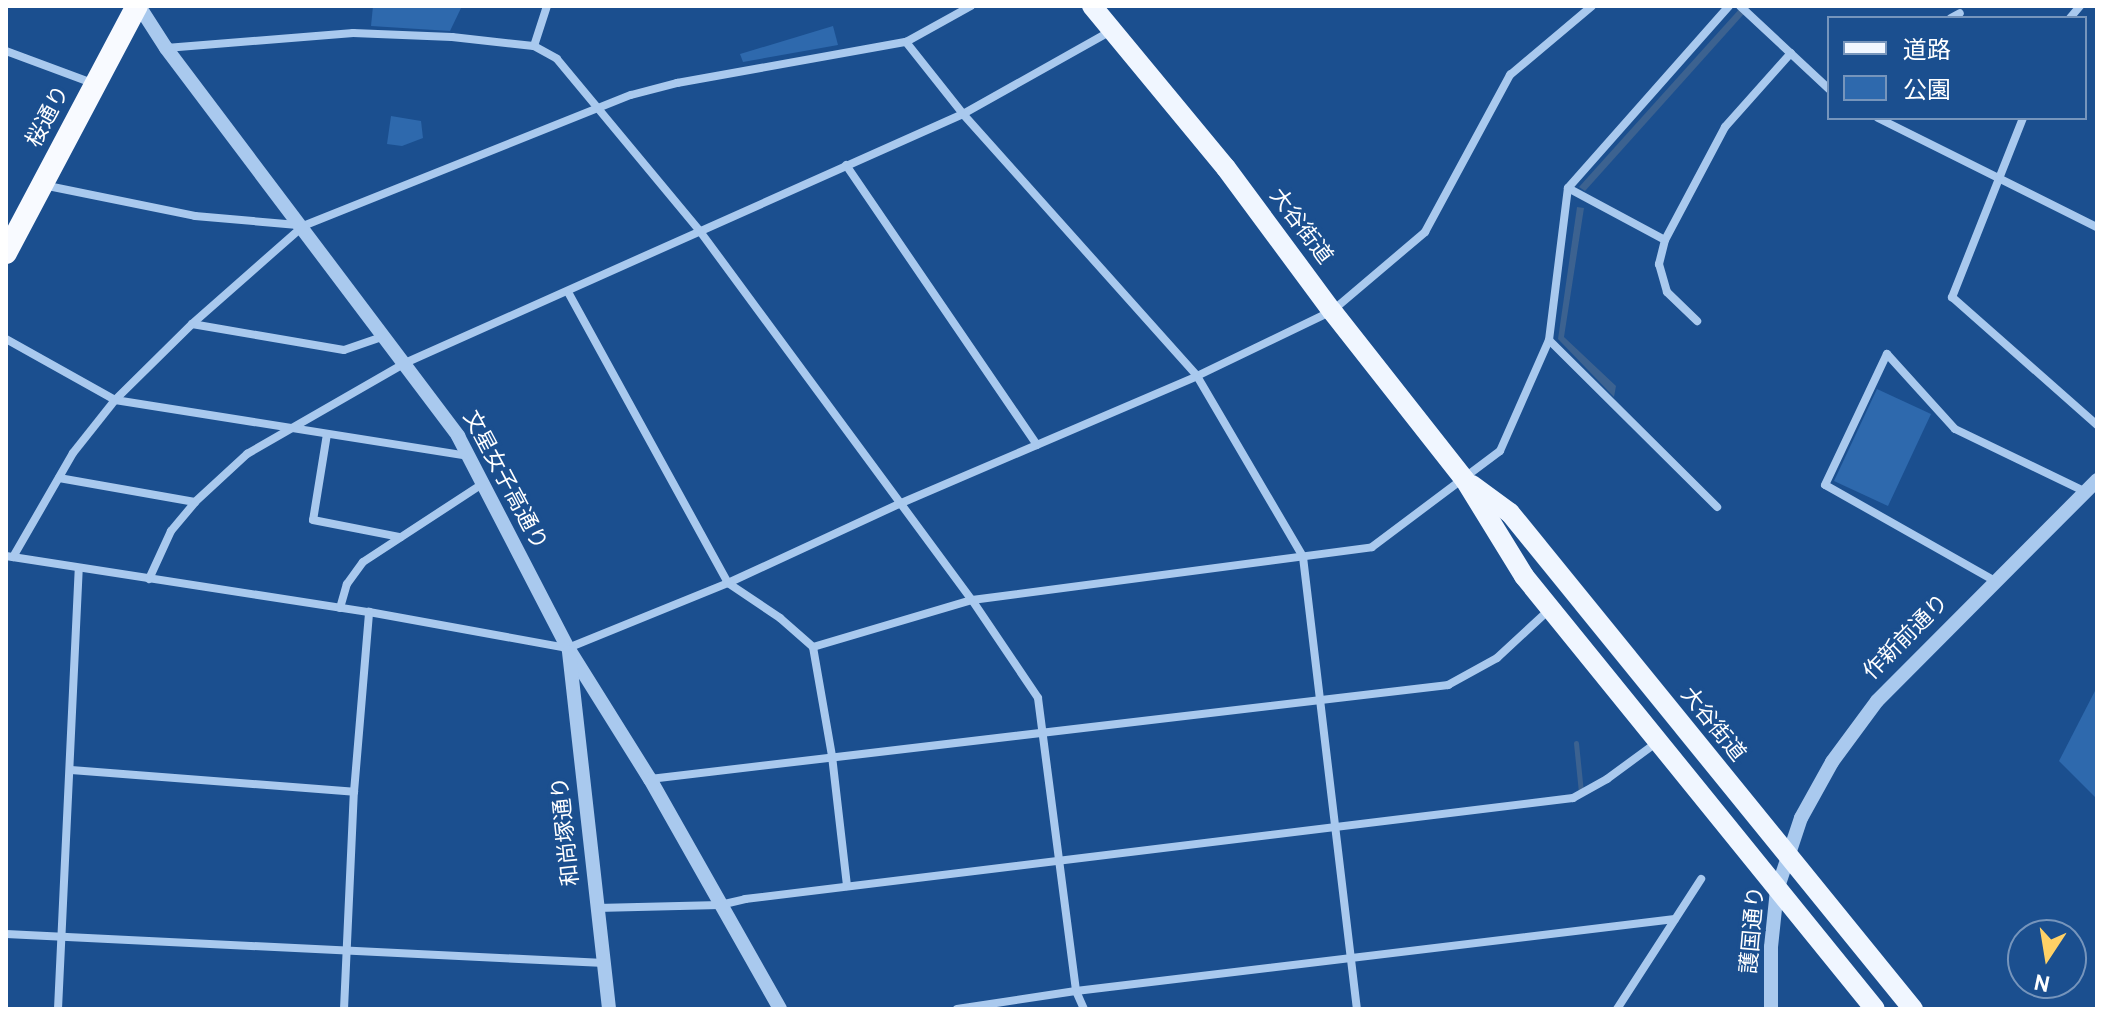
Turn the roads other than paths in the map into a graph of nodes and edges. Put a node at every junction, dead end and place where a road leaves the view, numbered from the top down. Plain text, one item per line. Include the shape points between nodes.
1 (138, 6) edge
2 (547, 6) edge
3 (971, 6) edge
4 (1092, 6) edge
5 (1592, 6) edge
6 (1729, 6) edge
7 (1740, 6) edge
8 (1960, 13) dead end
9 (1955, 16) edge
10 (1111, 31) junction
11 (906, 42) junction
12 (534, 46) junction
13 (166, 48) junction
14 (6, 51) edge
15 (1791, 53) junction
16 (97, 85) junction
17 (1827, 87) edge
18 (599, 109) junction
19 (963, 114) junction
20 (1882, 120) edge
21 (2022, 120) edge
22 (846, 165) junction
23 (1997, 176) junction
24 (43, 185) junction
25 (1568, 188) junction
26 (303, 226) junction
27 (2097, 227) edge
28 (699, 230) junction
29 (1665, 240) junction
30 (6, 253) edge
31 (568, 292) junction
32 (1332, 311) junction
33 (1697, 321) dead end
34 (192, 324) junction
35 (385, 336) junction
36 (6, 339) edge
37 (1549, 340) junction
38 (405, 363) junction
39 (1197, 376) junction
40 (115, 400) junction
41 (2097, 425) edge
42 (292, 428) junction
43 (327, 434) junction
44 (1037, 445) junction
45 (469, 456) junction
46 (59, 478) junction
47 (1465, 480) junction
48 (2097, 480) edge
49 (482, 484) junction
50 (2086, 492) junction
51 (195, 502) junction
52 (899, 504) junction
53 (1717, 507) dead end
54 (401, 537) junction
55 (9, 557) edge
56 (1303, 557) junction
57 (79, 569) junction
58 (149, 579) junction
59 (1995, 581) junction
60 (728, 583) junction
61 (972, 600) junction
62 (340, 608) junction
63 (1550, 609) junction
64 (369, 612) junction
65 (813, 647) junction
66 (568, 648) junction
67 (1319, 699) junction
68 (1045, 730) junction
69 (1657, 742) junction
70 (832, 756) junction
71 (71, 770) junction
72 (650, 779) junction
73 (354, 792) junction
74 (1334, 827) junction
75 (1786, 855) junction
76 (1059, 860) junction
77 (1701, 879) dead end
78 (847, 886) junction
79 (1777, 890) junction
80 (720, 905) junction
81 (597, 908) junction
82 (1675, 919) junction
83 (6, 934) edge
84 (61, 937) junction
85 (347, 953) junction
86 (1351, 959) junction
87 (604, 963) junction
88 (1076, 991) junction
89 (984, 1007) edge
90 (58, 1009) edge
91 (344, 1009) edge
92 (609, 1009) edge
93 (780, 1009) edge
94 (957, 1009) edge
95 (1084, 1009) edge
96 (1357, 1009) edge
97 (1617, 1009) edge
98 (1771, 1009) edge
99 (1875, 1009) edge
100 (1913, 1009) edge

1 - 13 street, 文星女子高通り
1 - 16 highway, 桜通り
2 - 12 street
3 - 11 street
4 - 10 main road, 大谷街道
5 - 32 street via 1510,75 1425,232
6 - 25 street
7 - 15 street
8 - 9 street
10 - 19 street
10 - 32 main road, 大谷街道 via 1226,168
11 - 18 street via 677,83
11 - 19 street
12 - 13 street via 353,33
12 - 18 street via 557,59
13 - 26 street, 文星女子高通り
14 - 16 street
15 - 17 street
15 - 29 street via 1725,127
16 - 24 highway, 桜通り
18 - 26 street
18 - 28 street
19 - 22 street
19 - 39 street
20 - 23 street
21 - 23 street
22 - 28 street
22 - 44 street
23 - 27 street
23 - 41 street via 1952,297
24 - 26 street via 195,216
24 - 30 highway, 桜通り
25 - 29 street
25 - 37 street
26 - 34 street
26 - 35 street, 文星女子高通り
28 - 31 street
28 - 52 street
29 - 33 street via 1659,264 1667,292
31 - 38 street
31 - 60 street
32 - 39 street
32 - 47 main road, 大谷街道
34 - 35 street via 344,350
34 - 40 street
35 - 38 street, 文星女子高通り
36 - 40 street
37 - 47 street via 1500,451
37 - 53 street
38 - 42 street
38 - 45 street, 文星女子高通り
39 - 44 street
39 - 56 street
40 - 42 street
40 - 46 street
42 - 43 street
42 - 51 street via 247,454
43 - 45 street
43 - 54 street via 313,520
44 - 52 street
45 - 49 street, 文星女子高通り
46 - 51 street
46 - 55 street
47 - 56 street via 1372,547
47 - 63 main road, 大谷街道 via 1498,539
47 - 75 main road, 大谷街道 via 1510,513
48 - 50 street, 作新前通り
49 - 54 street
49 - 66 street, 文星女子高通り
50 - 59 street, 作新前通り
50 - 59 street via 1955,429 1887,354 1825,485
51 - 58 street via 171,531
52 - 60 street
52 - 61 street
54 - 62 street via 354,572
55 - 57 street
56 - 61 street
56 - 67 street
57 - 58 street
57 - 71 street
58 - 62 street
59 - 75 street, 作新前通り via 1877,701 1832,762
60 - 65 street
60 - 66 street
61 - 65 street
61 - 68 street via 1038,698
62 - 64 street
63 - 67 street via 1497,658 1448,685
63 - 69 main road, 大谷街道
64 - 66 street
64 - 73 street
65 - 70 street
66 - 72 street, 文星女子高通り
66 - 81 street, 和尚塚通り
67 - 68 street
67 - 74 street
68 - 70 street
68 - 76 street
69 - 74 street via 1573,798
69 - 79 main road, 大谷街道
70 - 72 street
70 - 78 street
71 - 73 street
71 - 84 street
72 - 80 street, 文星女子高通り
73 - 85 street
74 - 76 street
74 - 86 street
75 - 79 street, 護国通り
75 - 100 main road, 大谷街道
76 - 78 street
76 - 88 street
77 - 82 street
78 - 80 street
79 - 98 street, 護国通り
79 - 99 main road, 大谷街道
80 - 81 street
80 - 93 street, 文星女子高通り
81 - 87 street, 和尚塚通り
82 - 86 street
82 - 97 street
83 - 84 street
84 - 85 street
84 - 90 street
85 - 87 street
85 - 91 street
86 - 88 street
86 - 96 street
87 - 92 street, 和尚塚通り
88 - 89 street
88 - 95 street
89 - 94 street

